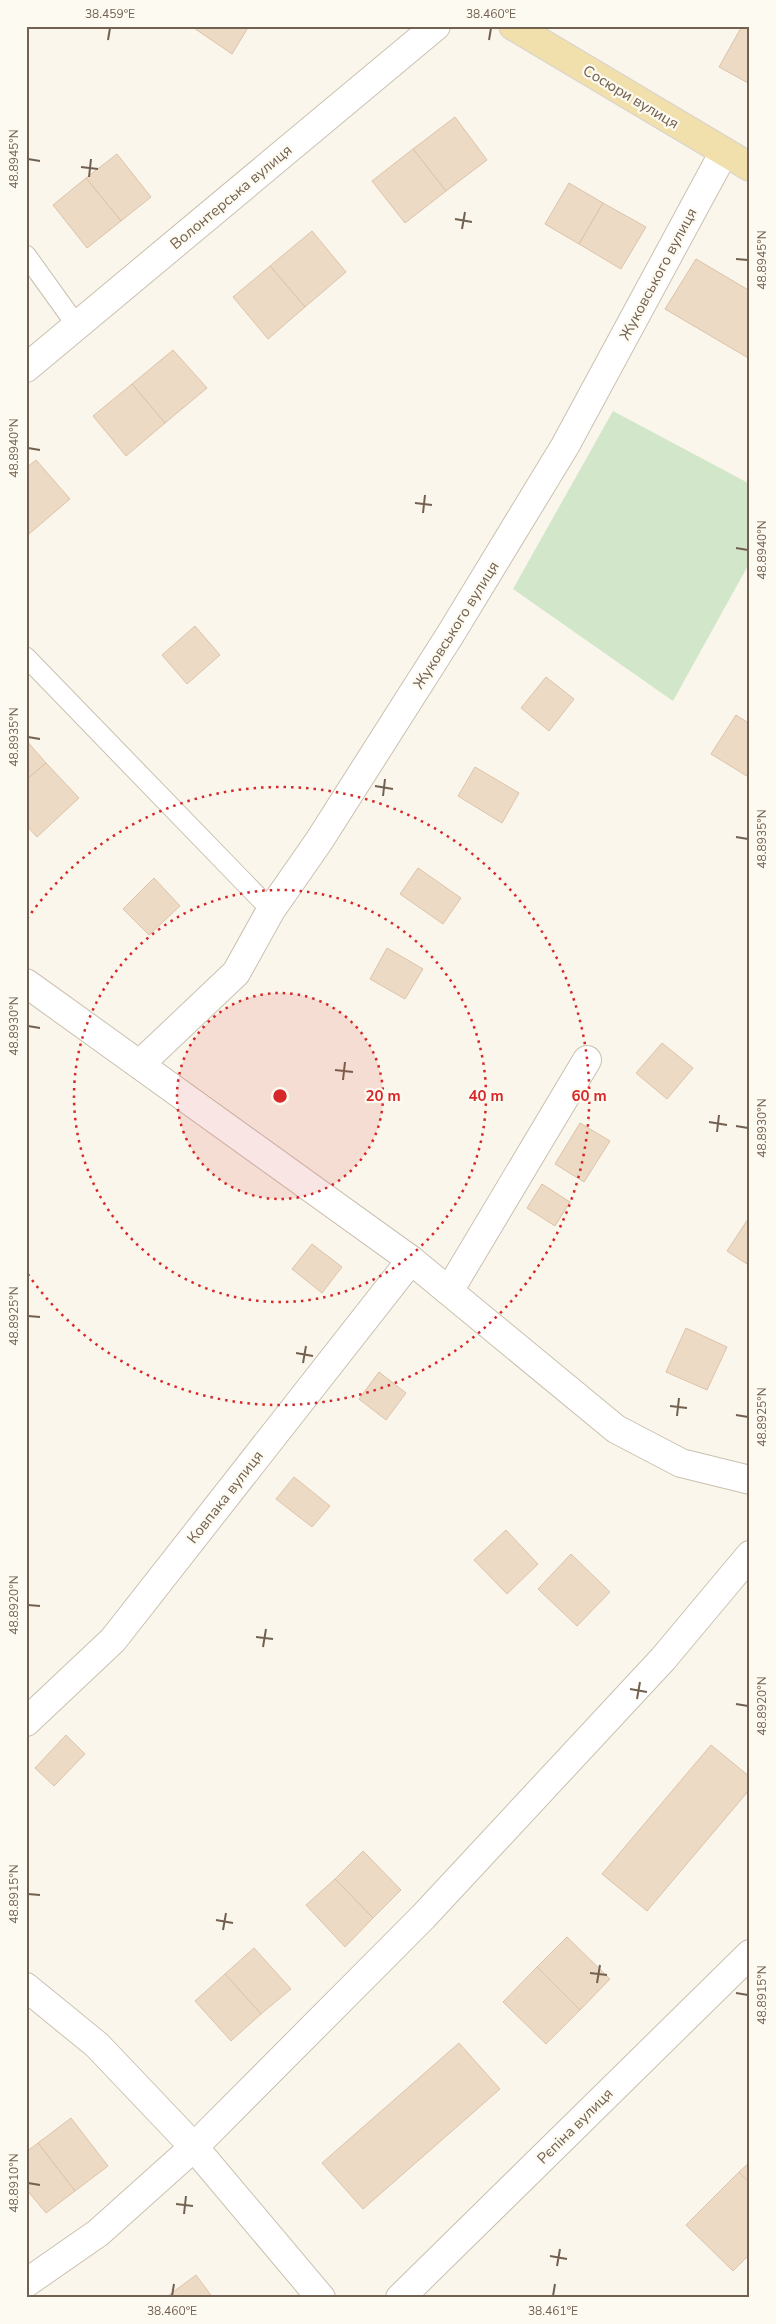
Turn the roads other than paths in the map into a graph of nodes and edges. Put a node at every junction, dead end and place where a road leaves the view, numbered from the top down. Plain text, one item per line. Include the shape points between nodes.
1 (436, 26) edge
2 (514, 26) edge
3 (724, 152) junction
4 (750, 167) edge
5 (26, 255) edge
6 (77, 326) junction
7 (26, 368) edge
8 (26, 657) edge
9 (272, 910) junction
10 (26, 982) edge
11 (587, 1060) dead end
12 (140, 1064) junction
13 (411, 1260) junction
14 (449, 1291) junction
15 (750, 1480) edge
16 (750, 1555) edge
17 (26, 1722) edge
18 (750, 1954) edge
19 (26, 1987) edge
20 (194, 2147) junction
21 (26, 2283) edge
22 (321, 2298) edge
23 (400, 2298) edge

1 - 6 street, Волонтерська вулиця
2 - 3 main road, Сосюри вулиця
3 - 4 main road, Сосюри вулиця
3 - 9 street, Жуковського вулиця via 565,446 450,635
5 - 6 lane
6 - 7 street, Волонтерська вулиця
8 - 9 lane
9 - 12 street, Жуковського вулиця via 236,972
10 - 12 street
11 - 14 street
12 - 13 street
13 - 14 street
13 - 17 street, Ковпака вулиця via 113,1640
14 - 15 street via 616,1429 681,1463
16 - 20 street via 663,1659 423,1917
18 - 23 street, Рєпіна вулиця
19 - 20 street via 97,2045
20 - 21 street via 98,2233
20 - 22 street

